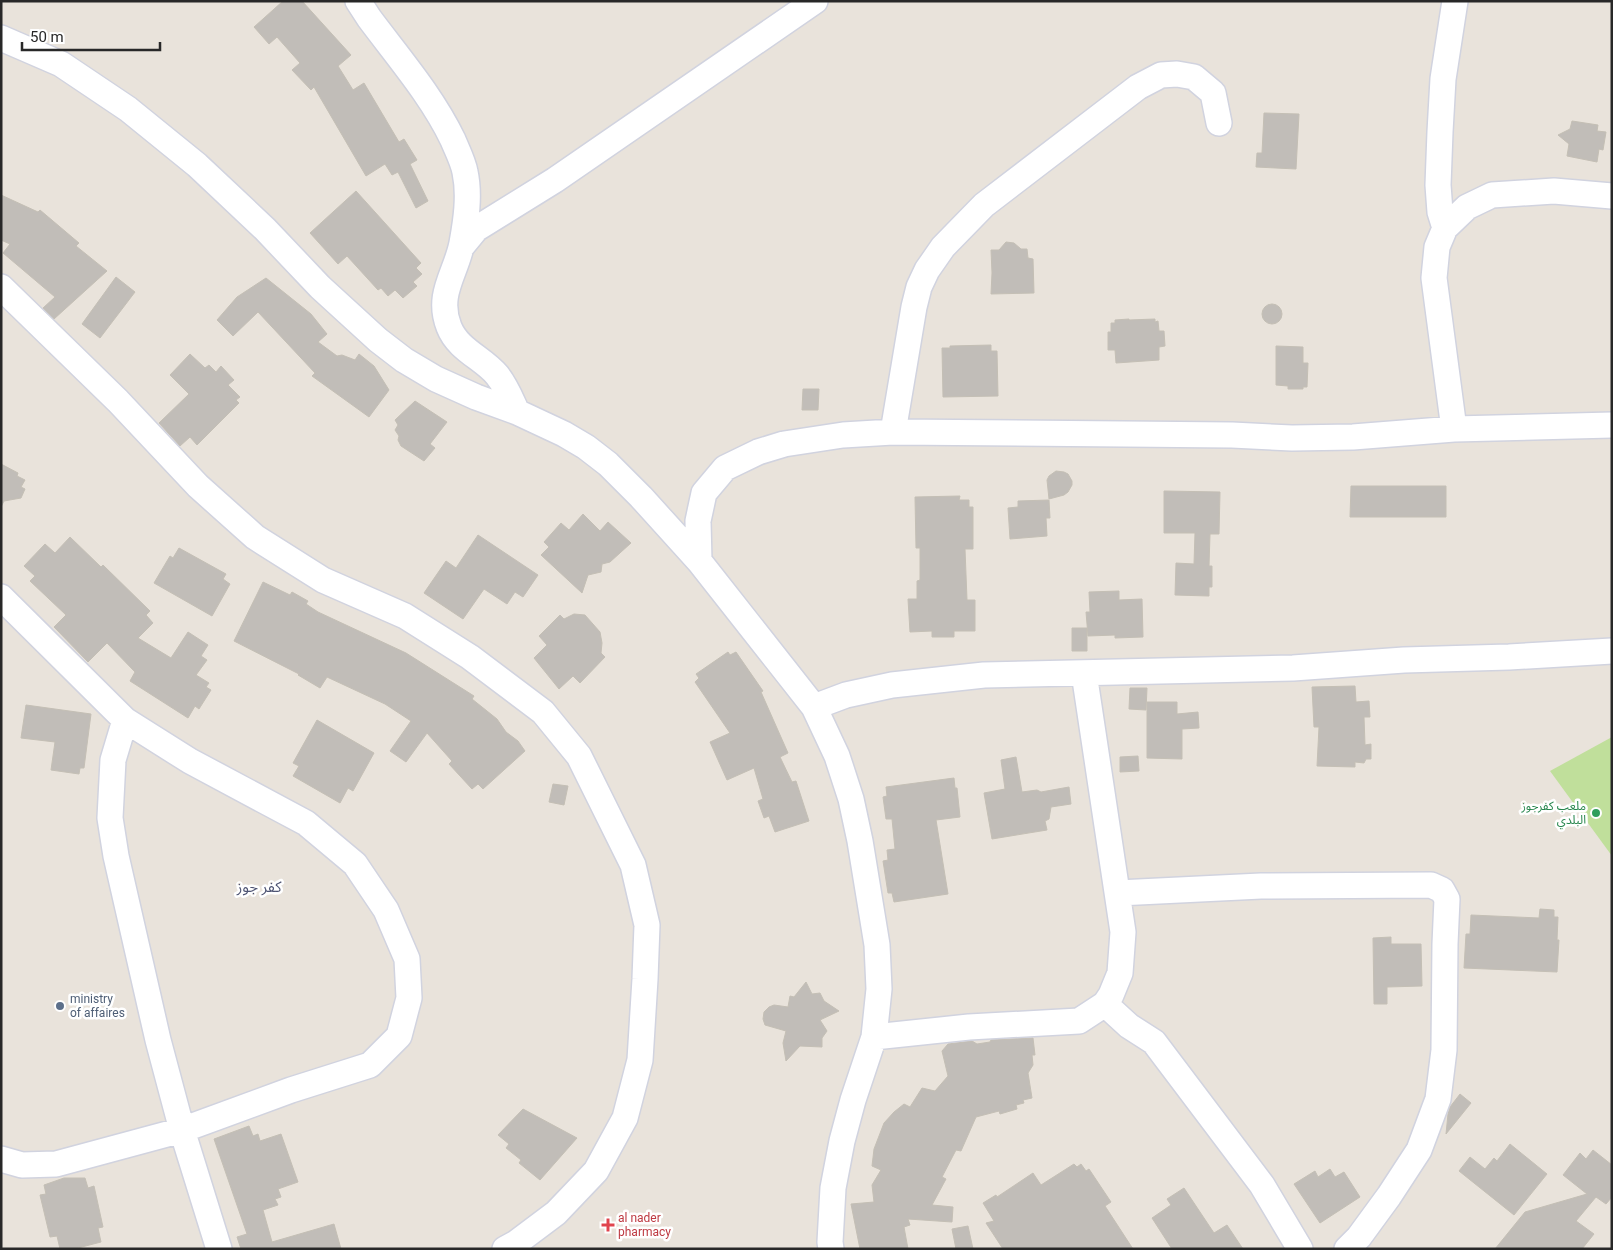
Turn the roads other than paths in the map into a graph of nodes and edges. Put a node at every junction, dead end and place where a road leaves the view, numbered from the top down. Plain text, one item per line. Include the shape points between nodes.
1 (358, 1) edge
2 (814, 1) edge
3 (1455, 1) edge
4 (1, 38) edge
5 (1219, 123) dead end
6 (1612, 196) edge
7 (1445, 228) junction
8 (462, 246) junction
9 (1, 287) edge
10 (516, 412) junction
11 (1612, 425) edge
12 (1454, 429) junction
13 (893, 432) junction
14 (699, 561) junction
15 (1, 598) edge
16 (1612, 651) edge
17 (1084, 673) junction
18 (814, 707) junction
19 (125, 720) junction
20 (1118, 893) junction
21 (1105, 1004) junction
22 (874, 1037) junction
23 (182, 1130) junction
24 (1, 1160) edge
25 (219, 1249) edge
26 (505, 1249) edge
27 (831, 1249) edge
28 (1300, 1249) edge
29 (1347, 1249) edge

1 - 8 street via 442,118 458,151 465,172 467,197
2 - 8 street via 555,180 476,228
3 - 7 street via 1443,79 1440,132 1438,185
4 - 10 street via 61,64 128,109 197,165 265,228 320,288 404,360 436,379
5 - 13 street via 1213,92 1194,77 1161,75 1138,86 984,205 943,248 919,287
6 - 7 street via 1554,191 1492,195 1467,207
7 - 12 street via 1437,247 1434,278
8 - 10 street via 444,298 449,328 457,341 497,374
9 - 26 street via 118,401 198,486 256,537 323,580 405,616 470,657 543,712 579,756 633,865 647,925 640,1060 626,1118 596,1171 556,1213
10 - 14 street via 564,434 608,464
11 - 12 street
12 - 13 street via 1292,438
13 - 14 street via 784,444 725,468 704,493 698,521
14 - 18 street
15 - 19 street
16 - 17 street via 1293,668
17 - 18 street via 984,675 892,684
17 - 20 street
18 - 22 street via 837,756 860,841 877,945 879,989
19 - 23 street via 114,760 110,818 158,1040
19 - 23 street via 190,761 306,823 320,834 355,864 386,910 408,960 409,998 399,1036 370,1065
20 - 21 street via 1123,932 1120,973
20 - 29 street via 1271,886 1431,885 1442,890 1447,899 1446,1002 1438,1099 1418,1150 1389,1196
21 - 22 street via 1079,1021 969,1027
21 - 28 street via 1129,1026 1154,1042 1262,1185
22 - 27 street via 853,1100 832,1188
23 - 24 street via 56,1164 22,1165
23 - 25 street

